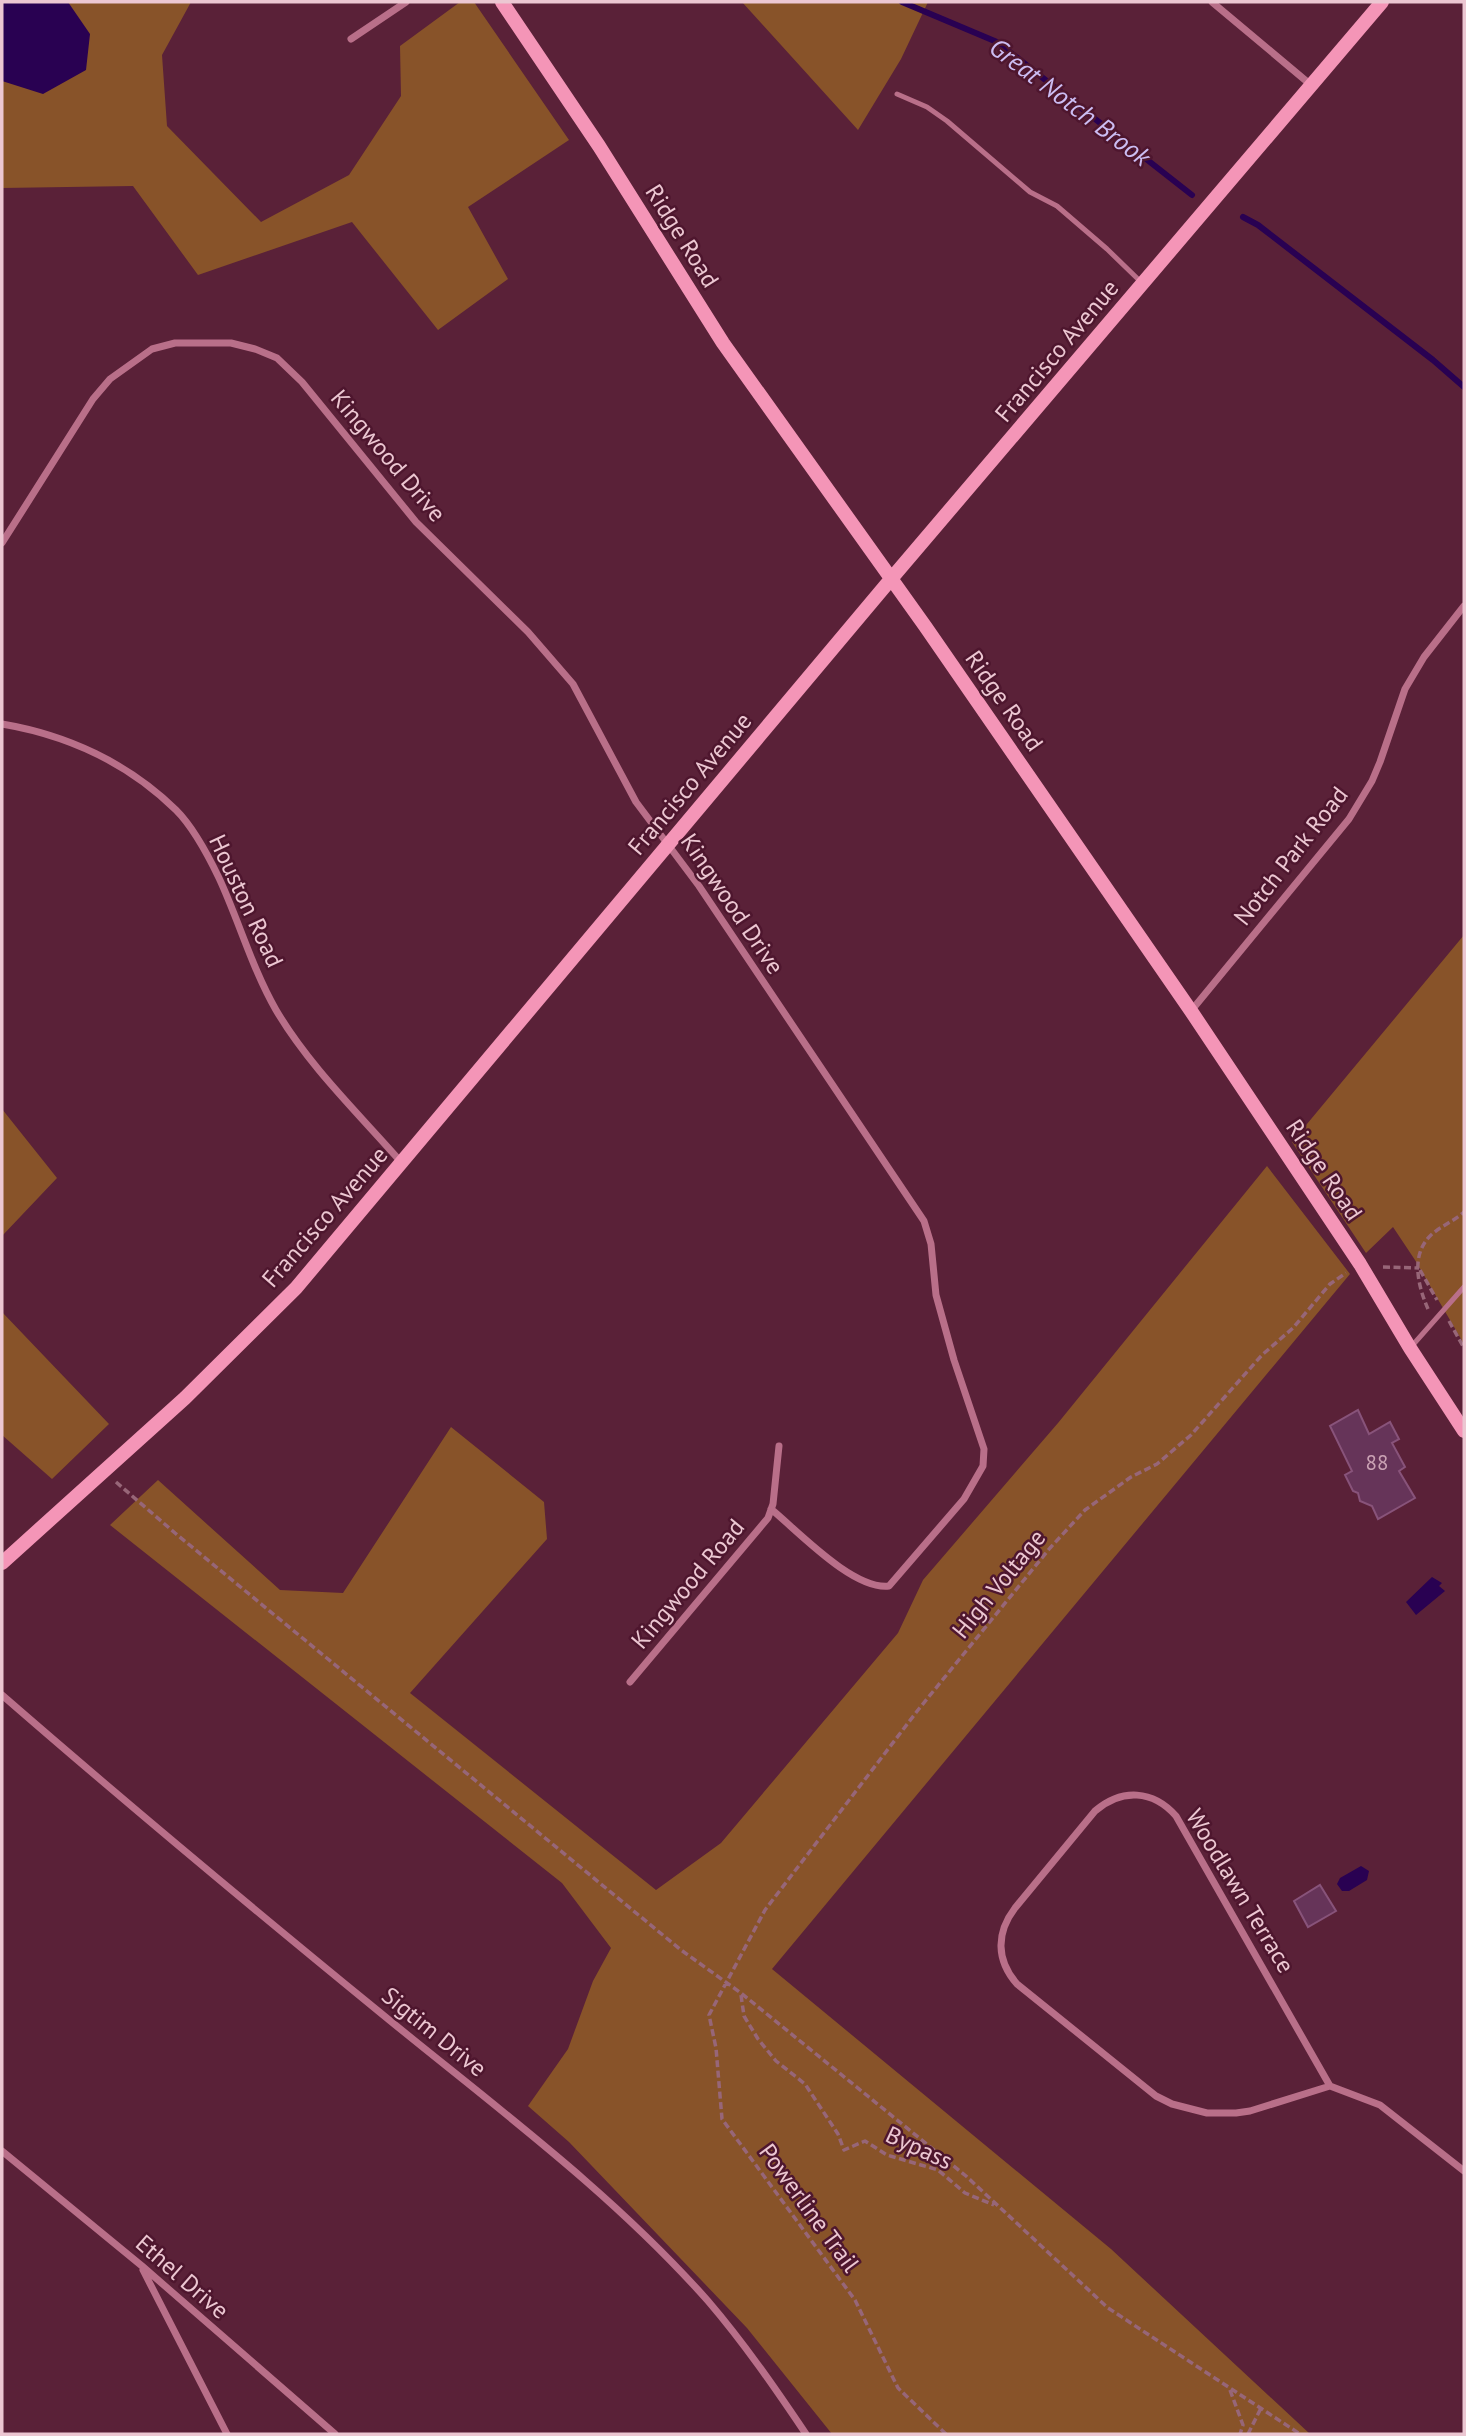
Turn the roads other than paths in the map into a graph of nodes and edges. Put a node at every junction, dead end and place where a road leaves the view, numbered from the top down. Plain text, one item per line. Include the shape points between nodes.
1 (406, 2) edge
2 (502, 2) edge
3 (1212, 2) edge
4 (1382, 2) edge
5 (351, 39) dead end
6 (1311, 85) junction
7 (897, 94) dead end
8 (1143, 284) junction
9 (2, 543) edge
10 (891, 579) junction
11 (1464, 606) edge
12 (2, 724) edge
13 (669, 845) junction
14 (1191, 1011) junction
15 (402, 1163) junction
16 (1464, 1287) edge
17 (1410, 1348) junction
18 (1464, 1431) edge
19 (779, 1446) dead end
20 (771, 1509) junction
21 (2, 1563) edge
22 (631, 1682) dead end
23 (2, 1695) edge
24 (1330, 2086) junction
25 (2, 2151) edge
26 (1464, 2171) edge
27 (142, 2266) junction
28 (227, 2434) edge
29 (335, 2434) edge
30 (806, 2434) edge

1 - 5 street
2 - 10 main road, Ridge Road via 723,343
3 - 6 street
4 - 6 main road, Francisco Avenue
6 - 8 main road, Francisco Avenue
7 - 8 lane via 947,121 1030,192 1057,206
8 - 10 main road, Francisco Avenue
9 - 13 street, Kingwood Drive via 93,399 110,379 152,349 174,343 231,343 277,358 302,382 416,522 520,623 573,684 636,802
10 - 13 main road, Francisco Avenue
10 - 14 main road, Ridge Road
11 - 14 street, Notch Park Road via 1405,689 1372,781 1349,819
12 - 15 street, Houston Road via 86,747 123,768 178,812 219,878 276,1010
13 - 15 main road, Francisco Avenue
13 - 20 street, Kingwood Drive via 924,1221 936,1295 984,1449 983,1466 964,1499 890,1586 878,1588 848,1574
14 - 17 main road, Ridge Road via 1360,1264
15 - 21 main road, Francisco Avenue via 296,1288 185,1398
16 - 17 lane
17 - 18 main road, Ridge Road
19 - 20 street
20 - 22 street, Kingwood Road
23 - 30 street, Sigtim Drive via 618,2211 734,2332
24 - 24 street, Woodlawn Terrace via 1176,1816 1160,1801 1126,1794 1104,1803 1009,1916 1000,1945 1010,1976 1156,2096 1189,2110 1236,2113
24 - 26 street via 1380,2105
25 - 27 street, Ethel Drive
27 - 28 street
27 - 29 street, Ethel Drive

